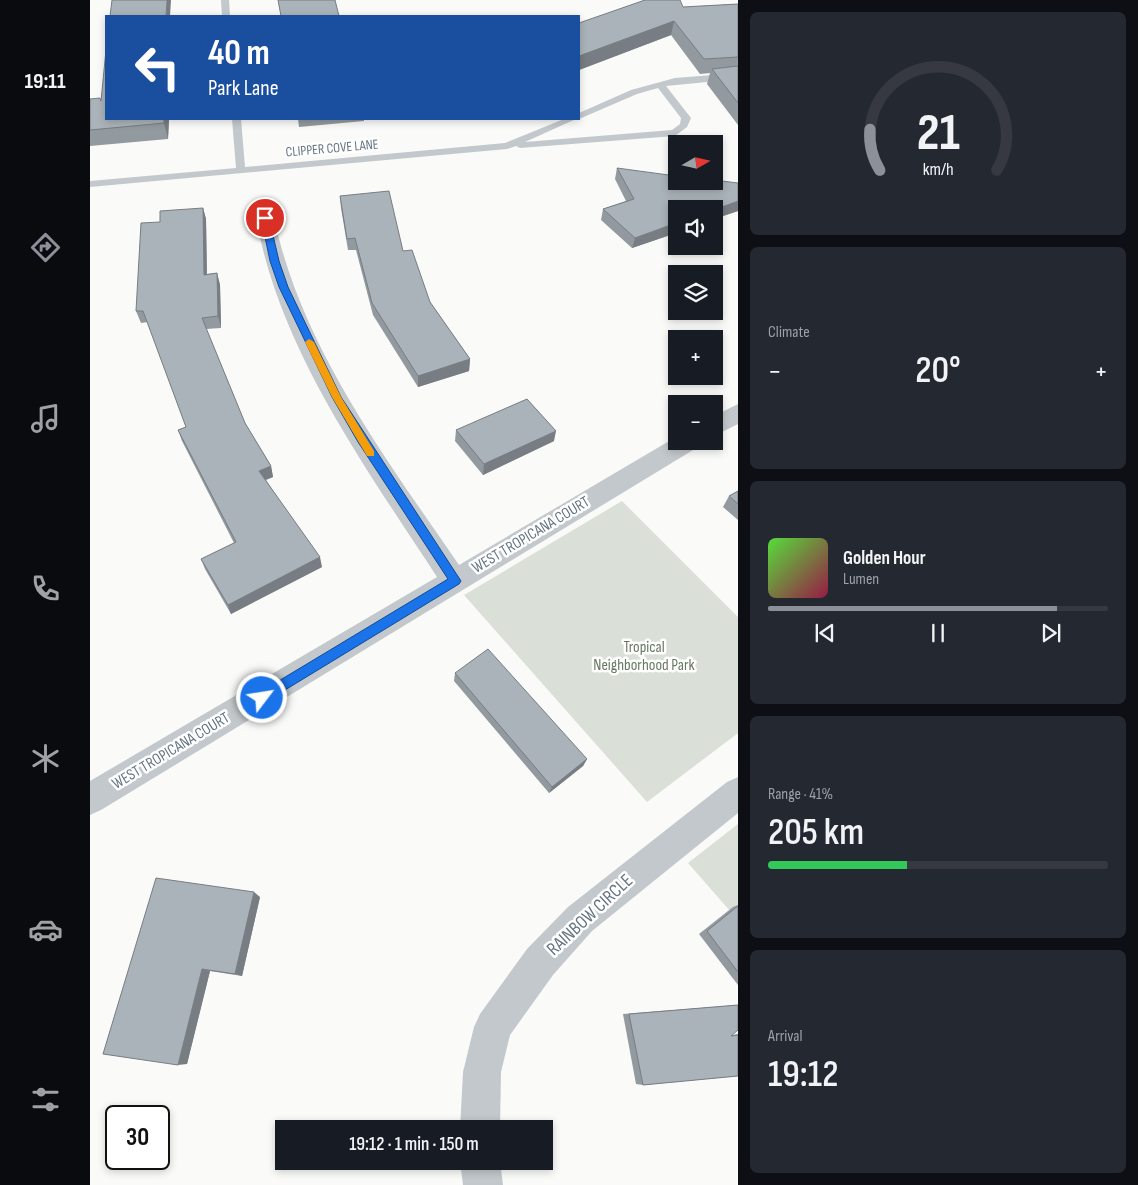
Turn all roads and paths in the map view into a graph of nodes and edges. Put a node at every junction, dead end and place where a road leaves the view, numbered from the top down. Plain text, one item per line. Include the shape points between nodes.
1 (225, 0) edge
2 (226, 15) edge
3 (738, 76) edge
4 (660, 85) junction
5 (580, 116) edge
6 (236, 120) edge
7 (569, 120) edge
8 (507, 146) junction
9 (241, 170) junction
10 (90, 184) edge
11 (265, 218) dead end
12 (738, 413) edge
13 (723, 422) edge
14 (674, 450) edge
15 (455, 581) junction
16 (738, 792) edge
17 (90, 799) edge
18 (480, 1120) edge
19 (481, 1170) edge
20 (483, 1185) edge

1 - 2 lane
3 - 4 lane
4 - 5 lane via 634,92
4 - 8 lane via 686,118 676,133
6 - 9 lane
7 - 8 lane, CLIPPER COVE LANE
8 - 9 lane, CLIPPER COVE LANE
9 - 10 lane, CLIPPER COVE LANE
11 - 15 street via 274,261 284,287 336,397
12 - 13 street
14 - 15 street, WEST TROPICANA COURT
15 - 17 street, WEST TROPICANA COURT
16 - 18 street, RAINBOW CIRCLE via 580,919 540,962 493,1027 482,1072
19 - 20 street

